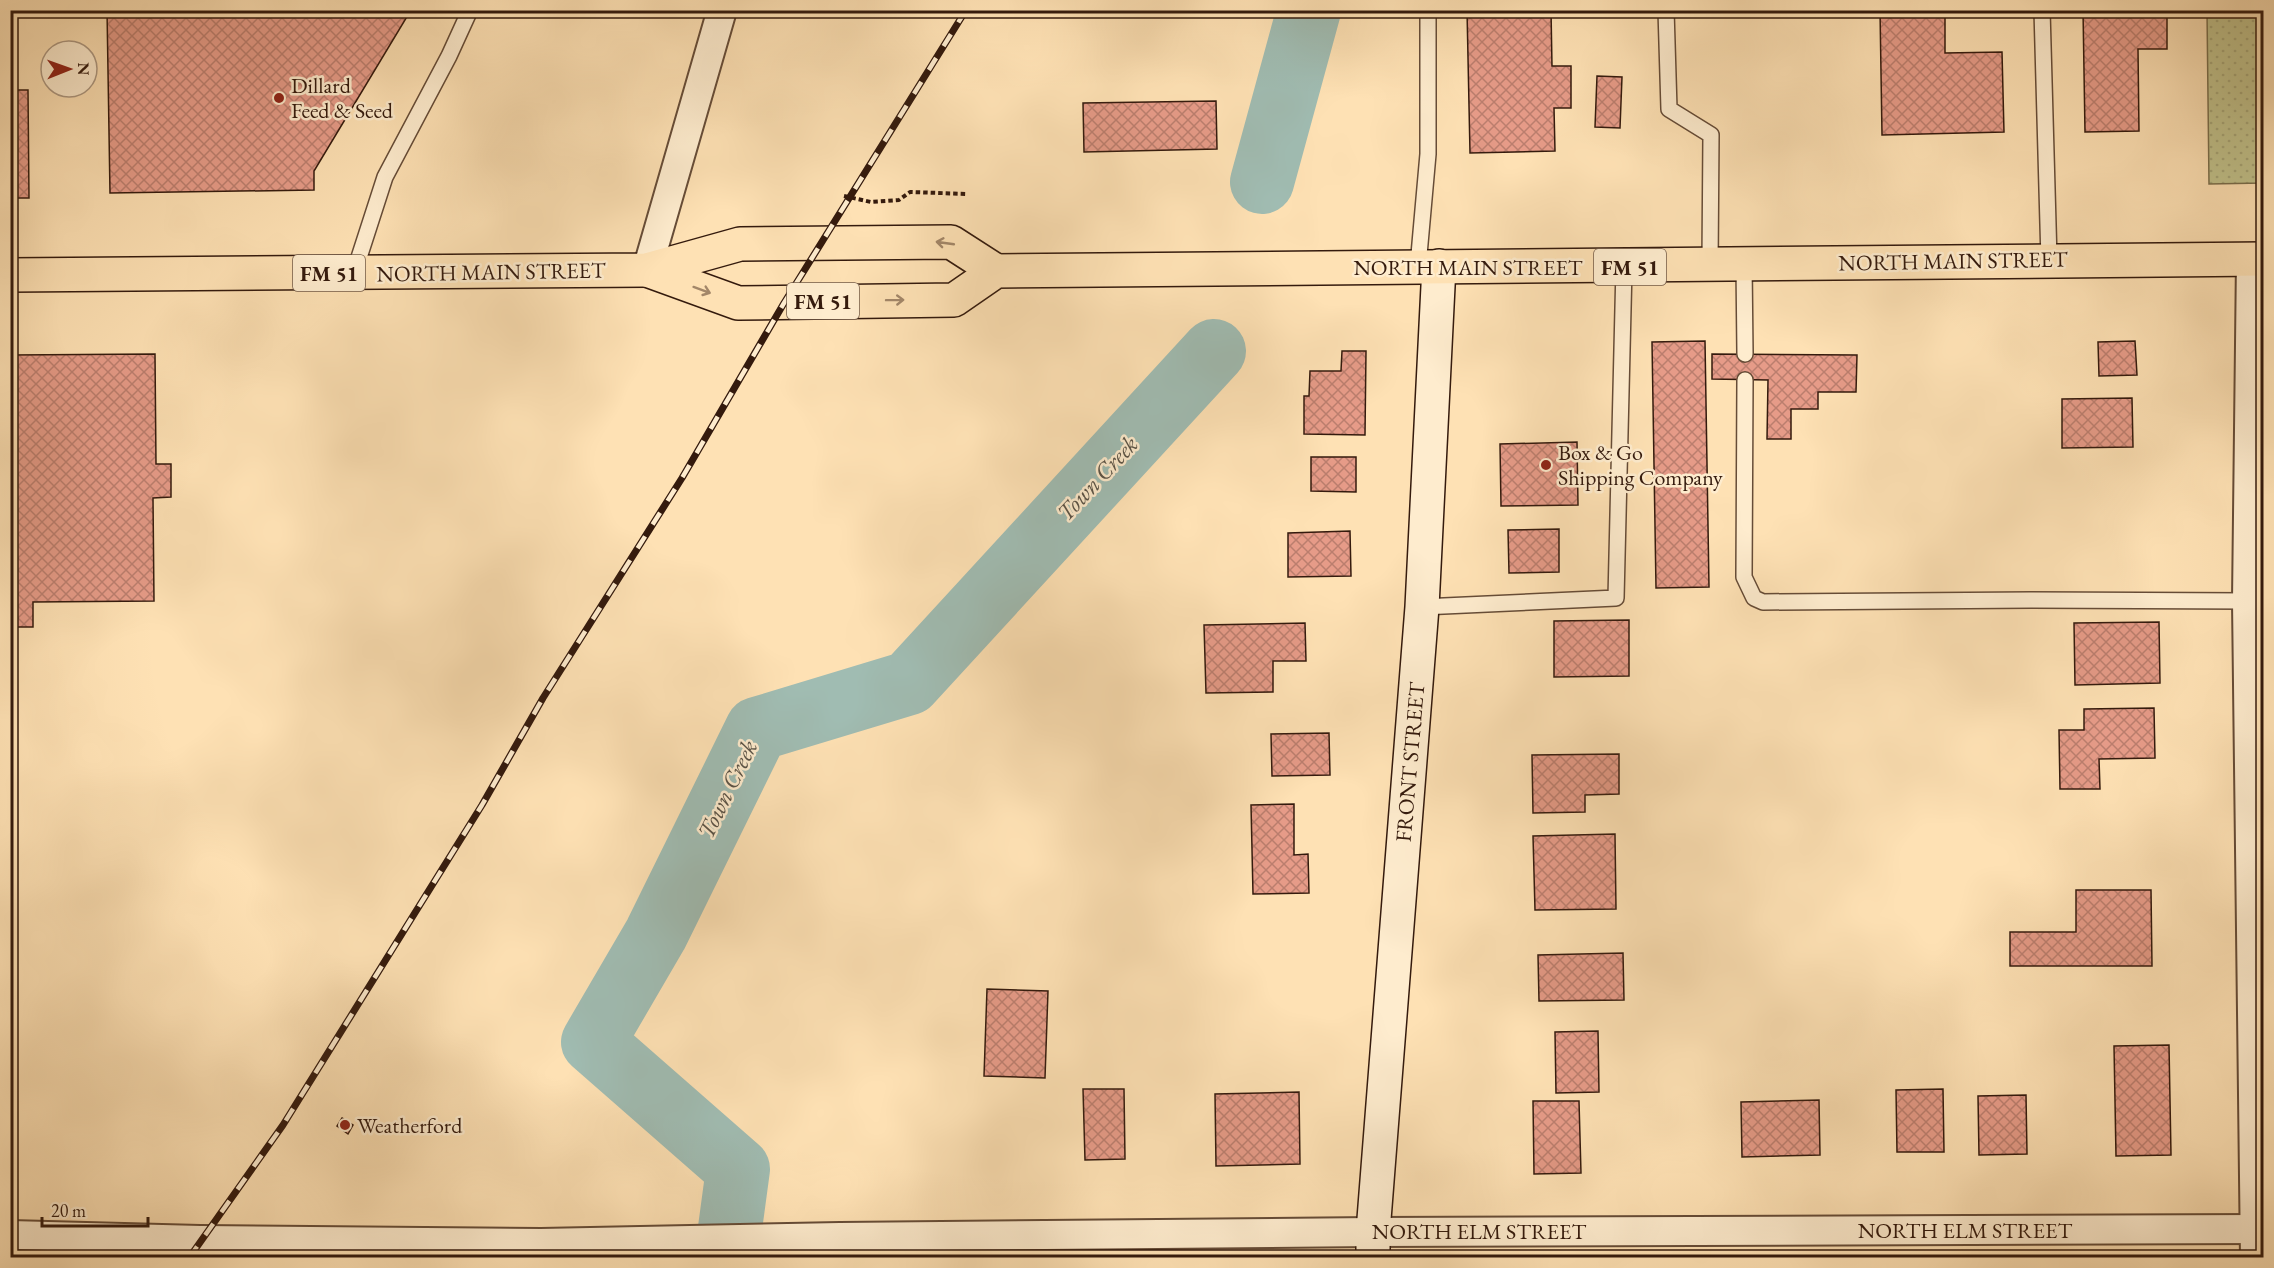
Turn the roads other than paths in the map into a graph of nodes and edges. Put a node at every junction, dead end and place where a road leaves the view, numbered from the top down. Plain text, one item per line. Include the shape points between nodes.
1 (470, 10) edge
2 (722, 10) edge
3 (1428, 10) edge
4 (1666, 10) edge
5 (2042, 10) edge
6 (2257, 259) edge
7 (2049, 260) junction
8 (1710, 264) junction
9 (1744, 264) junction
10 (1429, 266) junction
11 (1624, 267) junction
12 (647, 270) junction
13 (996, 271) junction
14 (354, 273) junction
15 (10, 276) edge
16 (1745, 354) dead end
17 (1745, 380) dead end
18 (2247, 602) junction
19 (1422, 607) junction
20 (2256, 727) edge
21 (2259, 1229) edge
22 (10, 1235) edge
23 (1373, 1245) edge
24 (483, 1250) edge
25 (2255, 1257) edge

1 - 14 lane via 385,177
2 - 12 street
3 - 10 lane
4 - 8 lane via 1669,109 1711,135
5 - 7 lane
6 - 7 main road, NORTH MAIN STREET / FM 51
6 - 18 street
7 - 9 main road, NORTH MAIN STREET / FM 51
8 - 9 main road, NORTH MAIN STREET / FM 51
8 - 11 main road, NORTH MAIN STREET / FM 51
9 - 16 lane
10 - 11 main road, NORTH MAIN STREET / FM 51
10 - 13 main road, NORTH MAIN STREET / FM 51
10 - 19 street, FRONT STREET
11 - 19 lane via 1616,598
13 -> 12 main road, NORTH MAIN STREET / FM 51 via 951,242 740,244
12 -> 13 main road, NORTH MAIN STREET / FM 51 via 738,303 954,300
12 - 14 main road, NORTH MAIN STREET / FM 51
14 - 15 main road, NORTH MAIN STREET / FM 51
17 - 18 lane via 1744,577 1754,598 1763,603
18 - 20 street
19 - 23 street, FRONT STREET
20 - 21 street
21 - 23 street, NORTH ELM STREET
21 - 25 street
22 - 24 street, NORTH ELM STREET
23 - 24 street, NORTH ELM STREET via 840,1237 646,1241

